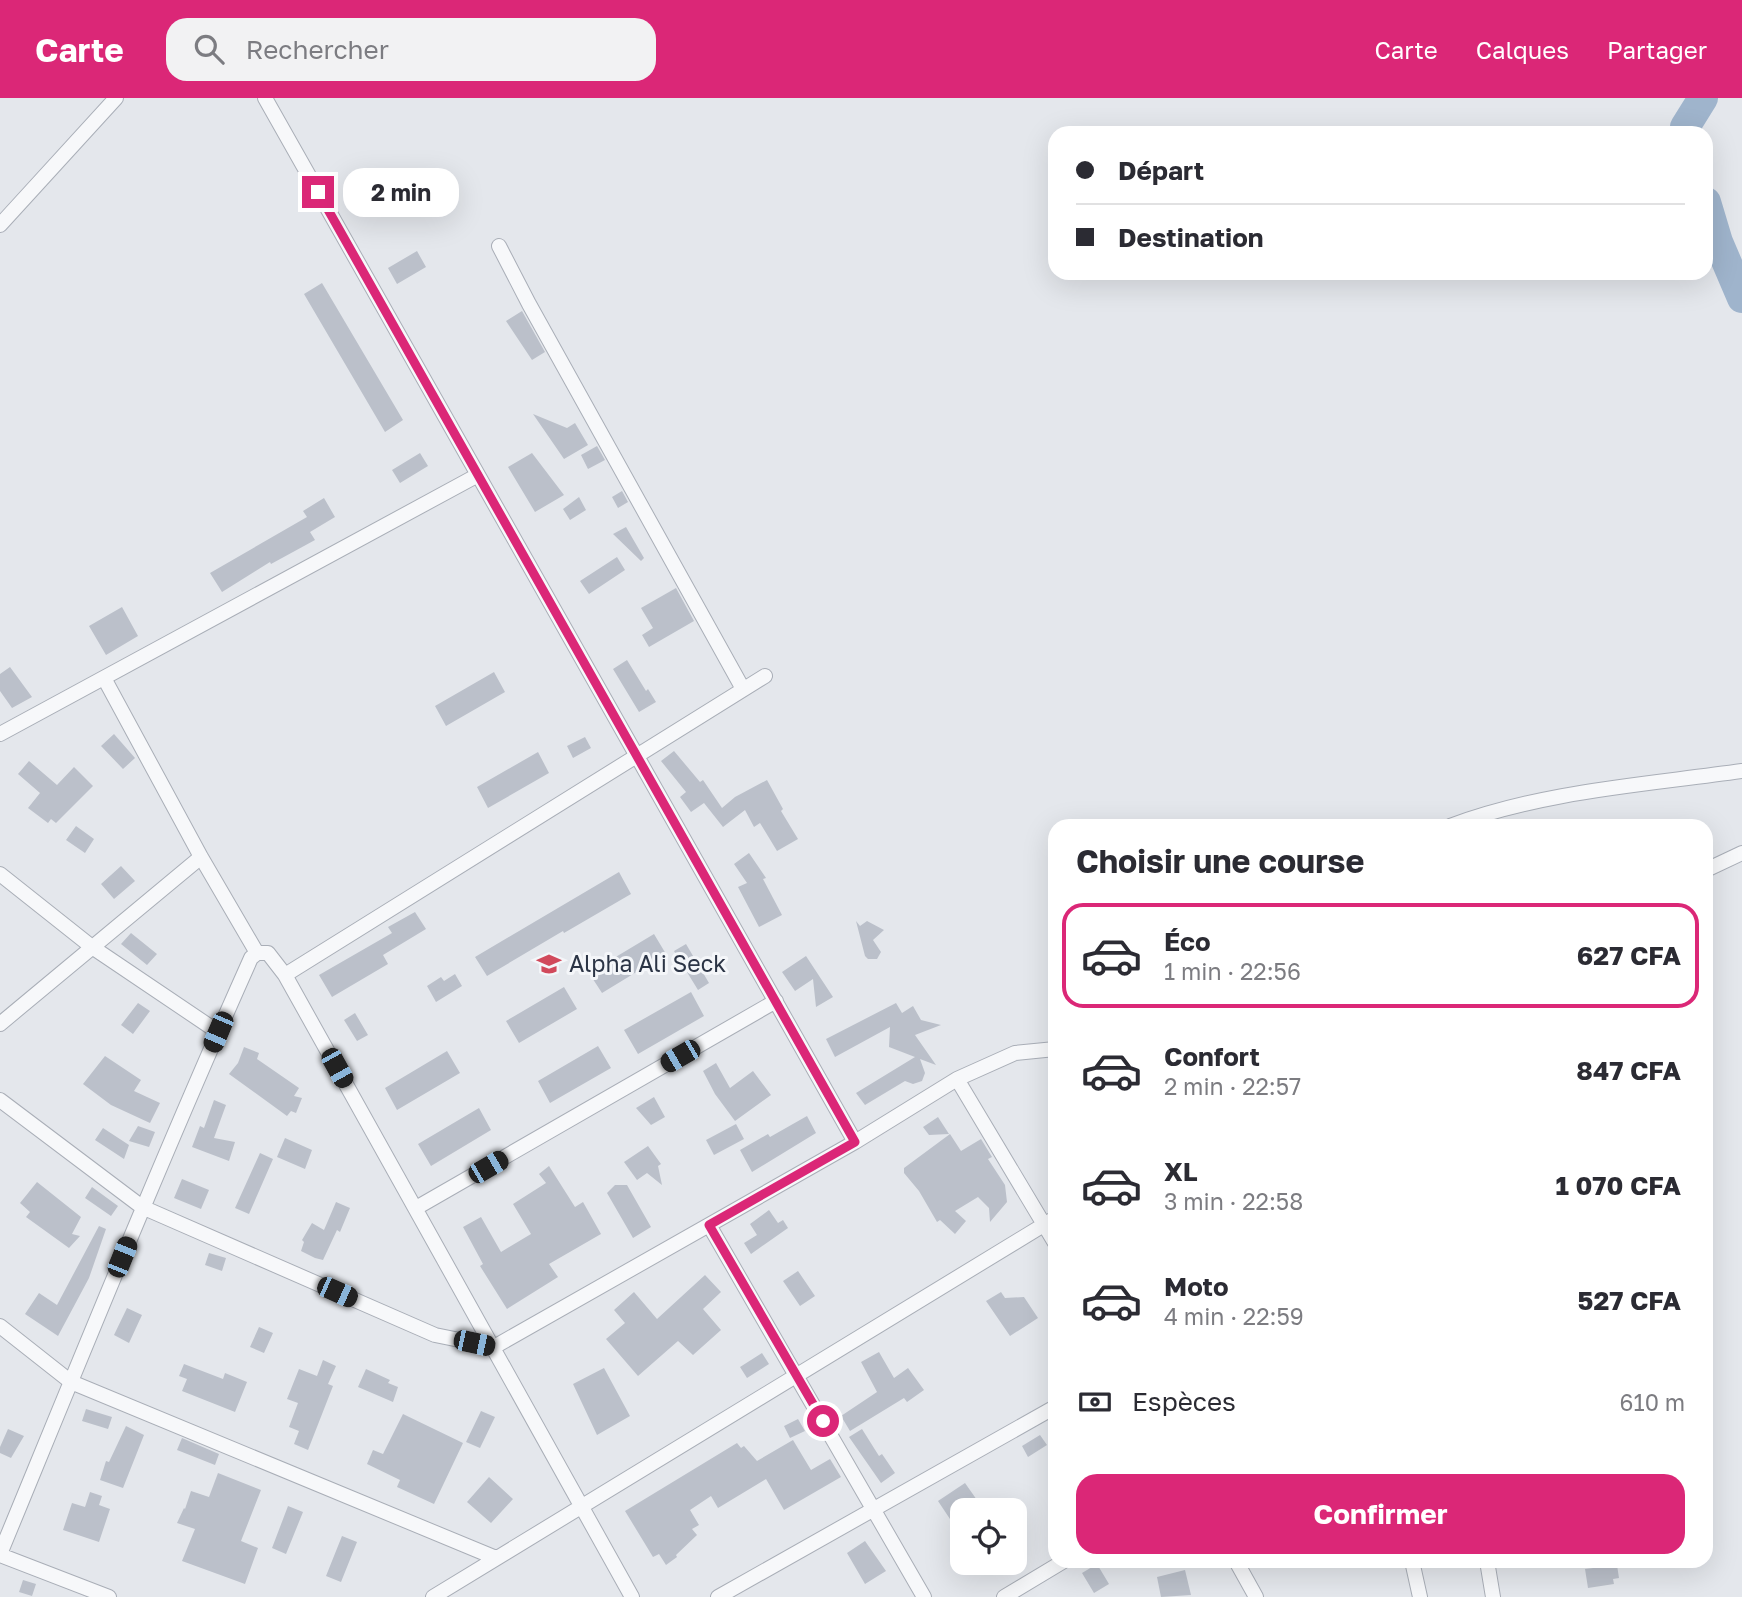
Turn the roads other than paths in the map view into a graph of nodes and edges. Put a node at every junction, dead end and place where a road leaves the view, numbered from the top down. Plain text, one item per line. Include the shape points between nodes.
1 (116, 98) edge
2 (265, 98) edge
3 (0, 225) edge
4 (499, 246) dead end
5 (478, 475) junction
6 (765, 676) dead end
7 (104, 678) junction
8 (743, 690) junction
9 (0, 734) edge
10 (637, 756) junction
11 (1742, 771) edge
12 (1468, 819) edge
13 (1742, 853) edge
14 (201, 857) junction
15 (1713, 867) edge
16 (0, 874) edge
17 (92, 947) junction
18 (257, 953) junction
19 (285, 975) junction
20 (776, 1002) junction
21 (0, 1024) edge
22 (218, 1032) junction
23 (1048, 1050) edge
24 (957, 1079) junction
25 (0, 1100) edge
26 (855, 1142) junction
27 (142, 1207) junction
28 (416, 1208) junction
29 (1048, 1218) edge
30 (1048, 1222) edge
31 (709, 1225) junction
32 (0, 1326) edge
33 (494, 1347) junction
34 (797, 1377) junction
35 (71, 1382) junction
36 (1048, 1411) edge
37 (582, 1505) junction
38 (873, 1509) junction
39 (0, 1555) edge
40 (496, 1558) junction
41 (1052, 1568) edge
42 (1240, 1568) edge
43 (1414, 1568) edge
44 (1488, 1568) edge
45 (109, 1597) edge
46 (433, 1597) edge
47 (632, 1597) edge
48 (718, 1597) edge
49 (924, 1597) edge
50 (1004, 1597) edge
51 (1256, 1597) edge
52 (1420, 1597) edge
53 (1493, 1597) edge

1 - 3 street
2 - 5 street
4 - 8 street
5 - 7 street
5 - 10 street
6 - 8 street
7 - 9 street
7 - 14 street
8 - 10 street
10 - 19 street
10 - 20 street
11 - 12 street via 1546,798
13 - 15 street
14 - 17 street
14 - 18 street
16 - 17 street
17 - 21 street
17 - 22 street
18 - 19 street via 268,953
18 - 22 street
19 - 28 street
20 - 26 street
20 - 28 street
22 - 27 street
23 - 24 street via 1015,1053
24 - 26 street
24 - 29 street
25 - 27 street
26 - 31 street
27 - 33 street via 435,1335
27 - 35 street
28 - 33 street
30 - 34 street
31 - 33 street
31 - 34 street
32 - 35 street
33 - 37 street
34 - 37 street
34 - 38 street
35 - 39 street
35 - 40 street
36 - 38 street
37 - 40 street
37 - 47 street
38 - 48 street
38 - 49 street
39 - 45 street
40 - 46 street
41 - 50 street
42 - 51 street
43 - 52 street
44 - 53 street

